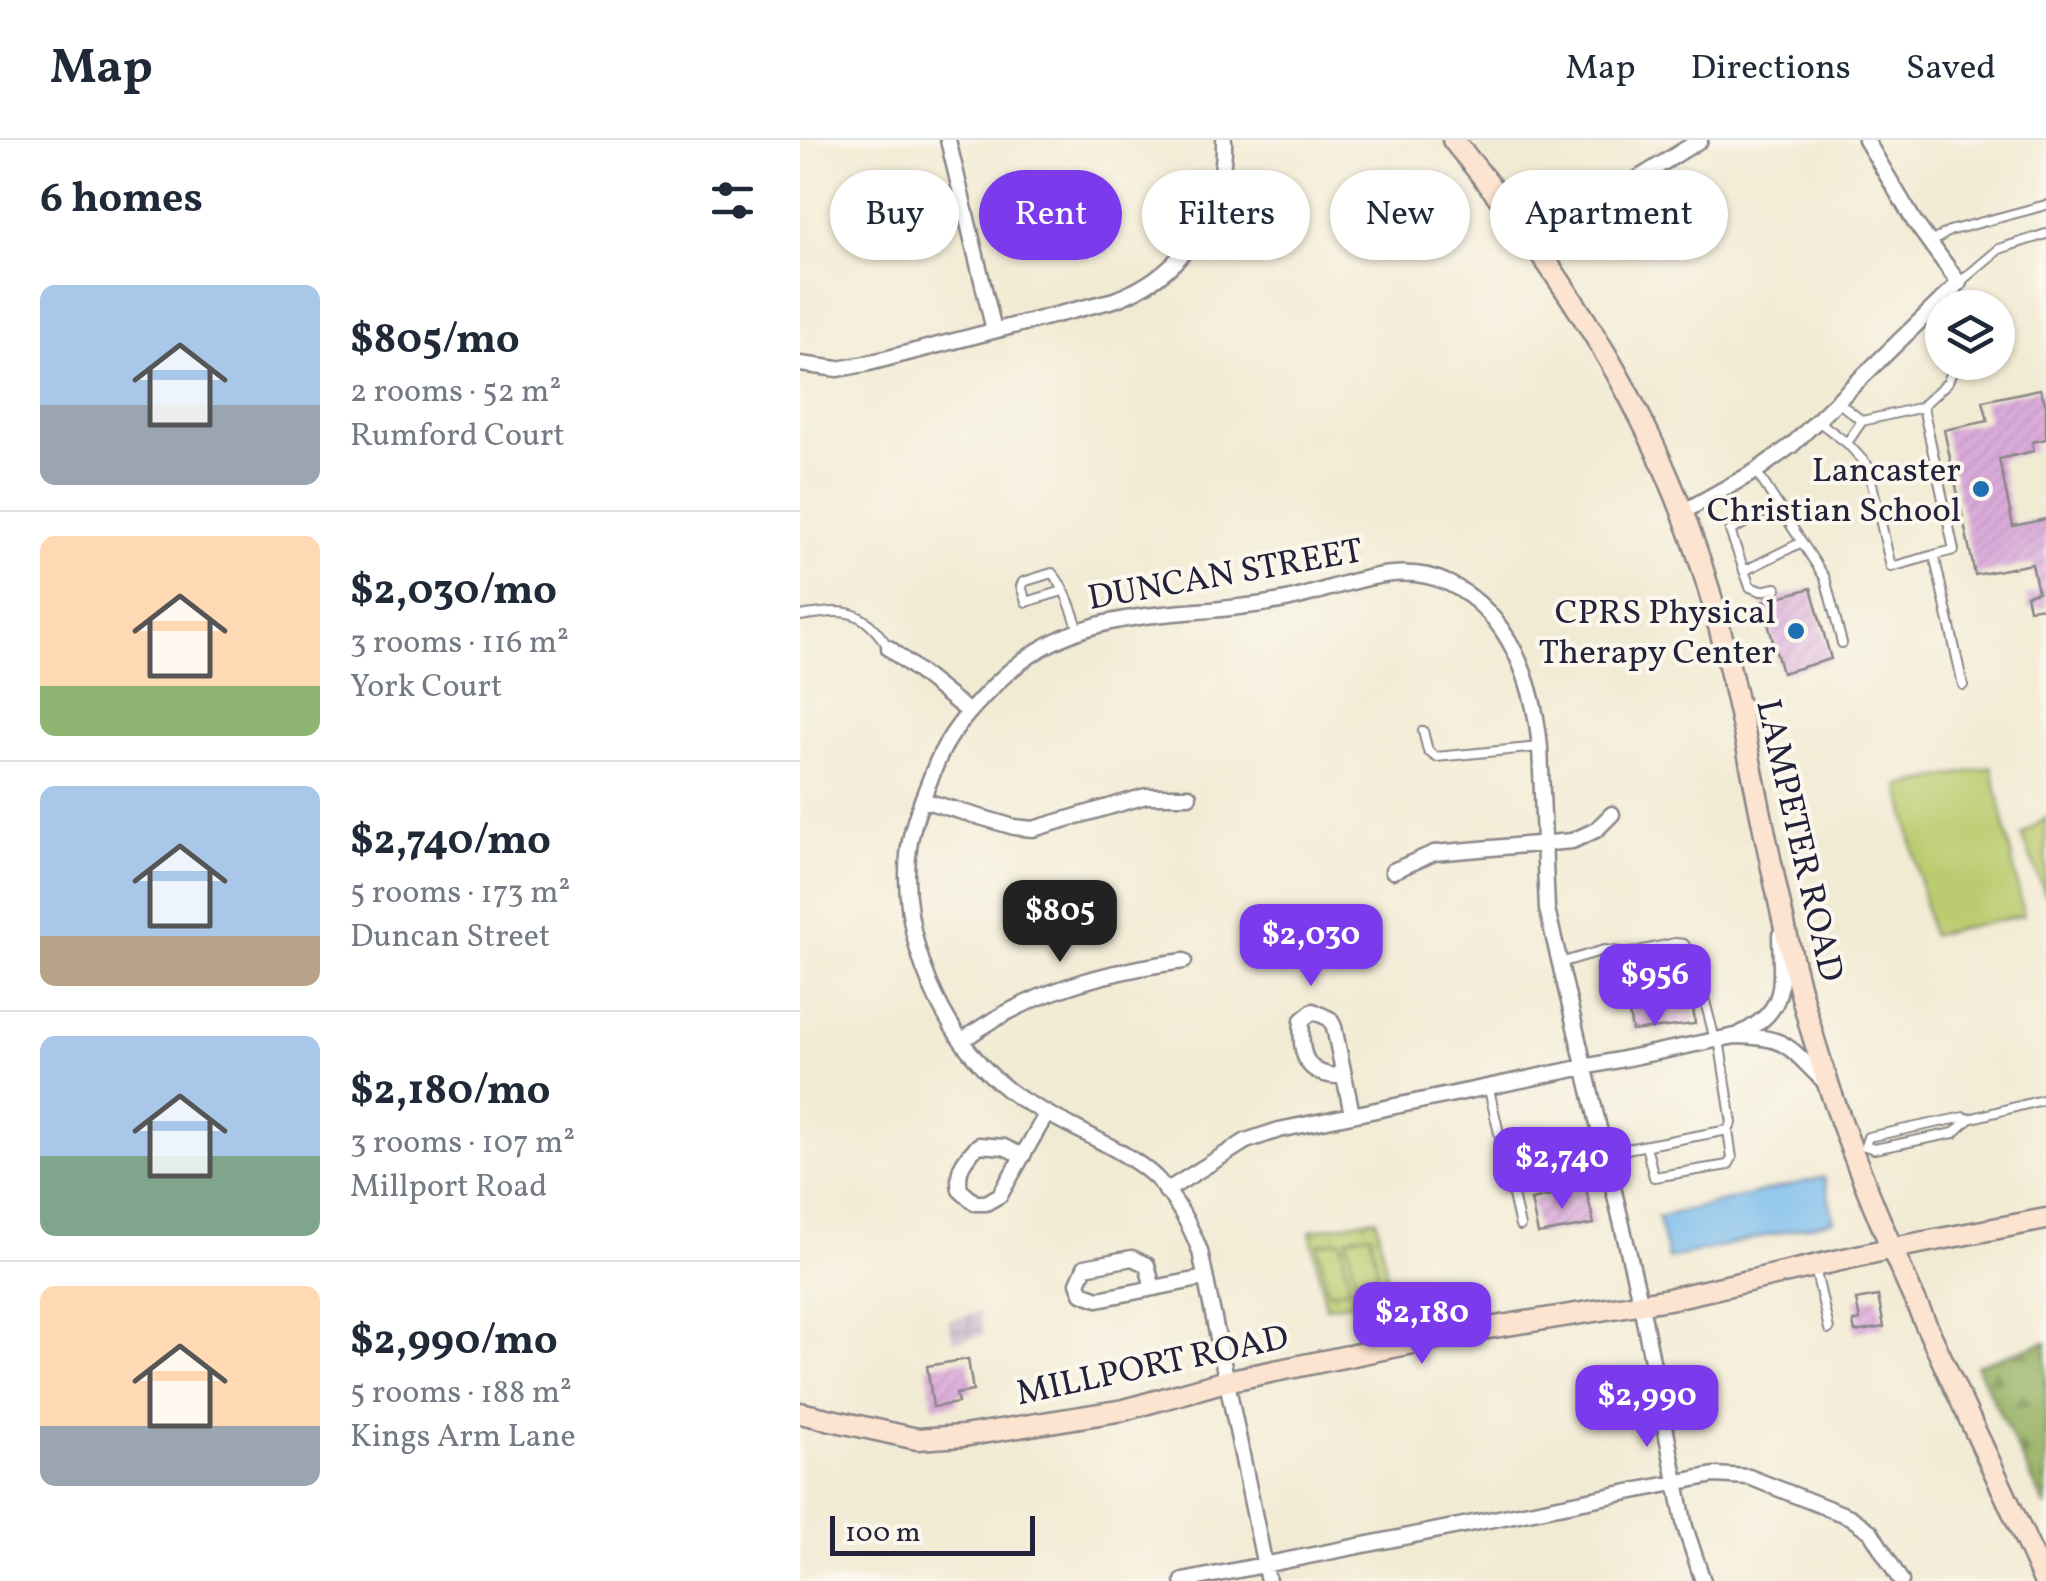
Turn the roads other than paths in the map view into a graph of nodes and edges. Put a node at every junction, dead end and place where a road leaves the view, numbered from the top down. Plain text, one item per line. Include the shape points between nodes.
1 (948, 140) edge
2 (1224, 140) edge
3 (1453, 140) edge
4 (1700, 140) edge
5 (1866, 140) edge
6 (1652, 170) edge
7 (1490, 187) edge
8 (2046, 205) edge
9 (2046, 234) edge
10 (1930, 243) junction
11 (1546, 260) edge
12 (1957, 285) junction
13 (1958, 290) edge
14 (994, 330) junction
15 (800, 364) edge
16 (1948, 380) edge
17 (1838, 402) junction
18 (1922, 407) junction
19 (1818, 421) junction
20 (1862, 421) junction
21 (1847, 443) junction
22 (1756, 471) junction
23 (1778, 505) junction
24 (1681, 513) junction
25 (1802, 542) junction
26 (1934, 555) junction
27 (1744, 571) junction
28 (1776, 588) dead end
29 (1063, 591) junction
30 (800, 616) edge
31 (1079, 630) junction
32 (1842, 643) dead end
33 (889, 648) joint
34 (1964, 685) dead end
35 (969, 712) junction
36 (1424, 731) dead end
37 (1540, 747) junction
38 (1190, 796) dead end
39 (922, 800) junction
40 (1612, 814) dead end
41 (1542, 842) junction
42 (1392, 871) dead end
43 (1780, 914) junction
44 (1184, 961) dead end
45 (1560, 963) junction
46 (1723, 1039) junction
47 (963, 1040) junction
48 (1584, 1065) junction
49 (1344, 1076) junction
50 (1488, 1085) junction
51 (1830, 1087) junction
52 (2046, 1099) edge
53 (1047, 1114) junction
54 (1352, 1114) junction
55 (1969, 1119) junction
56 (1728, 1130) junction
57 (1646, 1146) junction
58 (1859, 1149) junction
59 (1605, 1153) junction
60 (1023, 1156) junction
61 (1508, 1178) junction
62 (1166, 1191) junction
63 (2046, 1219) edge
64 (1520, 1226) dead end
65 (1894, 1248) junction
66 (1815, 1268) junction
67 (1206, 1278) junction
68 (1153, 1288) junction
69 (1641, 1305) junction
70 (1829, 1329) dead end
71 (1226, 1382) junction
72 (800, 1413) edge
73 (1676, 1482) junction
74 (1264, 1565) junction
75 (1183, 1581) edge
76 (1268, 1581) edge
77 (1703, 1581) edge
78 (1901, 1581) edge
79 (2044, 1581) edge

1 - 14 street
2 - 14 street via 1220,185 1202,228 1156,278 1114,300
3 - 7 main road, LAMPETER ROAD
4 - 6 street
5 - 10 street
8 - 10 lane via 1949,231
9 - 12 lane via 1999,250
10 - 12 street
11 - 24 main road, LAMPETER ROAD via 1624,384
12 - 13 lane
12 - 17 street
14 - 15 street via 838,369
16 - 18 lane
17 - 19 street
17 - 20 lane
18 - 20 lane
18 - 26 lane via 1954,550
19 - 21 lane
19 - 22 street
20 - 21 lane
21 - 26 lane via 1868,466 1891,568
22 - 23 lane
22 - 24 street
23 - 25 lane
23 - 27 lane via 1730,532
24 - 43 main road, LAMPETER ROAD via 1735,693
25 - 27 lane
25 - 32 lane via 1825,578
26 - 34 lane
27 - 28 lane via 1752,590
29 - 29 lane via 1052,573 1021,586 1026,602
29 - 31 lane
30 - 33 lane via 842,612 870,621
31 - 35 street, DUNCAN STREET via 1005,672
31 - 37 street, DUNCAN STREET via 1117,619 1273,602 1380,575 1447,582 1488,612 1516,651
33 - 35 street
35 - 39 street, DUNCAN STREET
36 - 37 lane via 1436,757
37 - 41 street, DUNCAN STREET
38 - 39 street via 1146,796 1034,829
39 - 47 street, DUNCAN STREET via 909,845 914,941 941,1010
40 - 41 street via 1584,838
41 - 42 street via 1434,853
41 - 45 street, DUNCAN STREET
43 - 46 street via 1778,1002 1758,1025
43 - 51 main road, LAMPETER ROAD
44 - 47 street via 1104,974 1057,990
45 - 46 lane via 1604,950 1684,944
45 - 48 street, DUNCAN STREET
46 - 48 street
46 - 51 street via 1770,1037 1787,1044
46 - 56 lane
47 - 53 street, DUNCAN STREET via 1002,1085
48 - 50 street
48 - 59 street, DUNCAN STREET
49 - 49 street via 1330,1019 1313,1011 1302,1020 1307,1064 1313,1072
49 - 54 street
50 - 54 street
50 - 61 lane
51 - 58 main road, LAMPETER ROAD
52 - 55 lane
53 - 60 street
53 - 62 street, DUNCAN STREET via 1136,1164
54 - 62 street via 1246,1141
55 - 58 lane via 1954,1133
55 - 58 lane via 1868,1137
56 - 57 lane
56 - 57 lane via 1728,1166 1654,1177
57 - 59 lane
58 - 65 main road, LAMPETER ROAD
59 - 61 lane
59 - 69 street, DUNCAN STREET
60 - 60 street via 978,1145 963,1160 960,1190 974,1203 986,1203 1000,1195
61 - 64 lane
62 - 67 street, DUNCAN STREET via 1190,1226
63 - 65 main road, MILLPORT ROAD
65 - 66 main road, MILLPORT ROAD
65 - 79 main road, LAMPETER ROAD
66 - 69 main road, MILLPORT ROAD
66 - 70 lane
67 - 68 street
67 - 71 street, DUNCAN STREET
68 - 68 street via 1147,1264 1132,1258 1086,1267 1078,1283 1082,1293 1098,1299
69 - 71 main road, MILLPORT ROAD via 1476,1330
69 - 73 street, DUNCAN STREET
71 - 72 main road, MILLPORT ROAD via 1124,1410 929,1440
71 - 74 street, DUNCAN STREET
73 - 74 street
73 - 77 street, DUNCAN STREET
73 - 78 street via 1749,1477 1850,1517 1871,1532
74 - 75 street
74 - 76 street, DUNCAN STREET

